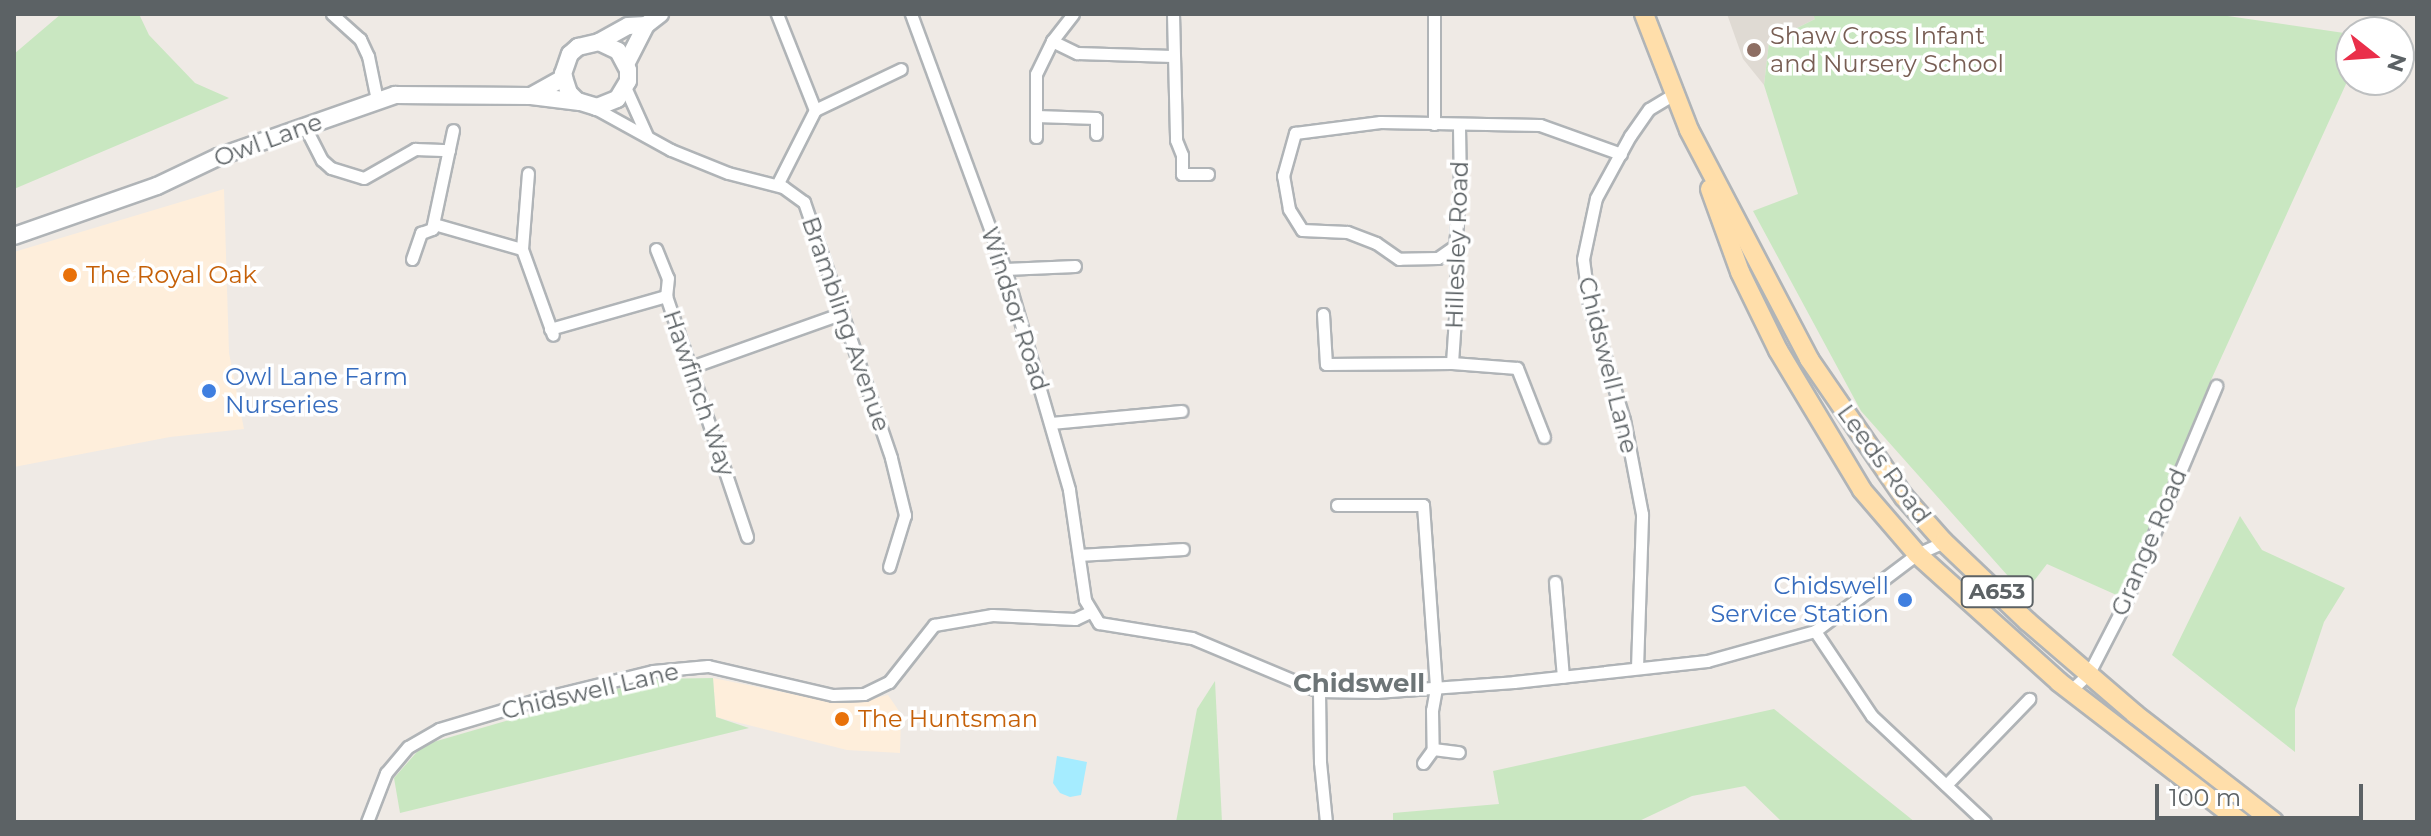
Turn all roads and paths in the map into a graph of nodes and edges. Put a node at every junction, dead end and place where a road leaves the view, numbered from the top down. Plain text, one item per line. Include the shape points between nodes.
1 (332, 14) edge
2 (660, 14) edge
3 (777, 14) edge
4 (911, 14) edge
5 (1073, 14) edge
6 (1173, 14) edge
7 (1434, 14) edge
8 (1644, 14) edge
9 (646, 25) junction
10 (1052, 41) junction
11 (599, 42) junction
12 (1172, 56) junction
13 (626, 64) junction
14 (901, 69) dead end
15 (564, 78) junction
16 (625, 87) junction
17 (1676, 93) junction
18 (531, 96) junction
19 (377, 100) junction
20 (587, 104) junction
21 (815, 110) junction
22 (1036, 116) junction
23 (1434, 124) junction
24 (1459, 126) junction
25 (305, 127) junction
26 (453, 130) dead end
27 (1689, 130) junction
28 (1096, 134) dead end
29 (647, 136) junction
30 (1036, 137) dead end
31 (449, 150) junction
32 (1621, 154) junction
33 (528, 173) dead end
34 (1208, 174) dead end
35 (777, 185) junction
36 (434, 224) junction
37 (14, 236) edge
38 (1455, 246) junction
39 (522, 249) junction
40 (656, 249) dead end
41 (412, 259) dead end
42 (1075, 266) dead end
43 (1005, 269) junction
44 (666, 296) junction
45 (843, 313) junction
46 (1323, 314) dead end
47 (1452, 363) junction
48 (691, 367) junction
49 (2216, 386) dead end
50 (1181, 411) dead end
51 (1051, 423) junction
52 (1544, 437) dead end
53 (1337, 505) dead end
54 (747, 537) dead end
55 (1944, 542) junction
56 (1183, 549) dead end
57 (1917, 554) junction
58 (1079, 555) junction
59 (889, 567) dead end
60 (1555, 582) dead end
61 (1090, 612) junction
62 (1815, 631) junction
63 (1637, 668) junction
64 (2089, 673) junction
65 (1563, 677) junction
66 (1436, 688) junction
67 (1319, 691) junction
68 (2070, 691) junction
69 (2029, 699) dead end
70 (1433, 749) junction
71 (1459, 752) dead end
72 (1423, 763) dead end
73 (1946, 785) junction
74 (367, 822) edge
75 (1326, 822) edge
76 (1985, 822) edge
77 (2241, 822) edge
78 (2274, 822) edge

1 - 19 street via 360,39
2 - 9 main road
3 - 21 street
4 - 43 street, Windsor Road
5 - 10 street
6 - 12 street
7 - 23 street
8 - 17 main road, Leeds Road / A653
9 - 11 main road via 628,26
9 - 13 main road
10 - 12 street via 1077,53
10 - 22 street via 1036,74
11 - 13 main road via 618,51
11 - 15 main road via 570,54
12 - 34 street via 1182,174
13 - 16 main road
14 - 21 street
15 - 18 main road, Owl Lane
15 - 20 main road via 569,93
16 - 20 main road via 617,99
16 - 29 street
17 - 27 main road, Leeds Road / A653
17 - 32 street, Chidswell Lane via 1649,109
18 - 19 main road, Owl Lane via 395,95
18 - 20 main road, Owl Lane
19 - 25 main road, Owl Lane
20 - 29 street, Brambling Avenue
21 - 35 street
22 - 28 street via 1096,118
22 - 30 street
23 - 24 street
23 - 38 street via 1380,122 1295,133 1283,176 1289,209 1302,230 1347,232 1399,259 1438,258
24 - 32 street via 1540,125
24 - 38 street, Hillesley Road
25 - 31 street via 331,168 364,178 415,149
25 - 37 main road, Owl Lane
26 - 31 street
27 - 55 main road, Leeds Road / A653 via 1809,359 1904,497
27 - 57 main road, Leeds Road / A653 via 1740,272 1778,350 1862,490
29 - 35 street, Brambling Avenue via 728,173
31 - 36 street
32 - 63 street, Chidswell Lane via 1596,198 1583,259 1589,305 1624,420 1642,514
33 - 39 street
35 - 45 street, Brambling Avenue via 804,202
36 - 39 street
36 - 41 street via 421,233
38 - 47 street, Hillesley Road
39 - 44 street via 552,332
40 - 44 street, Hawfinch Way via 668,278
42 - 43 street
43 - 51 street, Windsor Road
44 - 48 street, Hawfinch Way
45 - 48 street
45 - 59 street, Brambling Avenue via 905,515
46 - 47 street via 1326,364
47 - 52 street via 1517,368
48 - 54 street, Hawfinch Way
49 - 64 street, Grange Road via 2124,605
50 - 51 street
51 - 58 street, Windsor Road
53 - 66 street via 1423,505
55 - 57 street
55 - 64 main road, Leeds Road / A653
56 - 58 street
57 - 62 street
57 - 68 main road, Leeds Road / A653
58 - 61 street, Windsor Road
60 - 65 street
61 - 67 street via 1099,623 1215,645
61 - 74 street, Chidswell Lane via 1075,619 992,615 934,625 889,682 864,694 833,695 708,666 653,671 543,698 439,729 408,747 386,773
62 - 63 street via 1707,661
62 - 73 street via 1872,716
63 - 65 street
64 - 68 street, Grange Road
64 - 78 main road, Leeds Road / A653
65 - 66 street
66 - 67 street
66 - 70 street
67 - 75 street
68 - 77 main road, Leeds Road / A653
69 - 73 street
70 - 71 street
70 - 72 street
73 - 76 street

